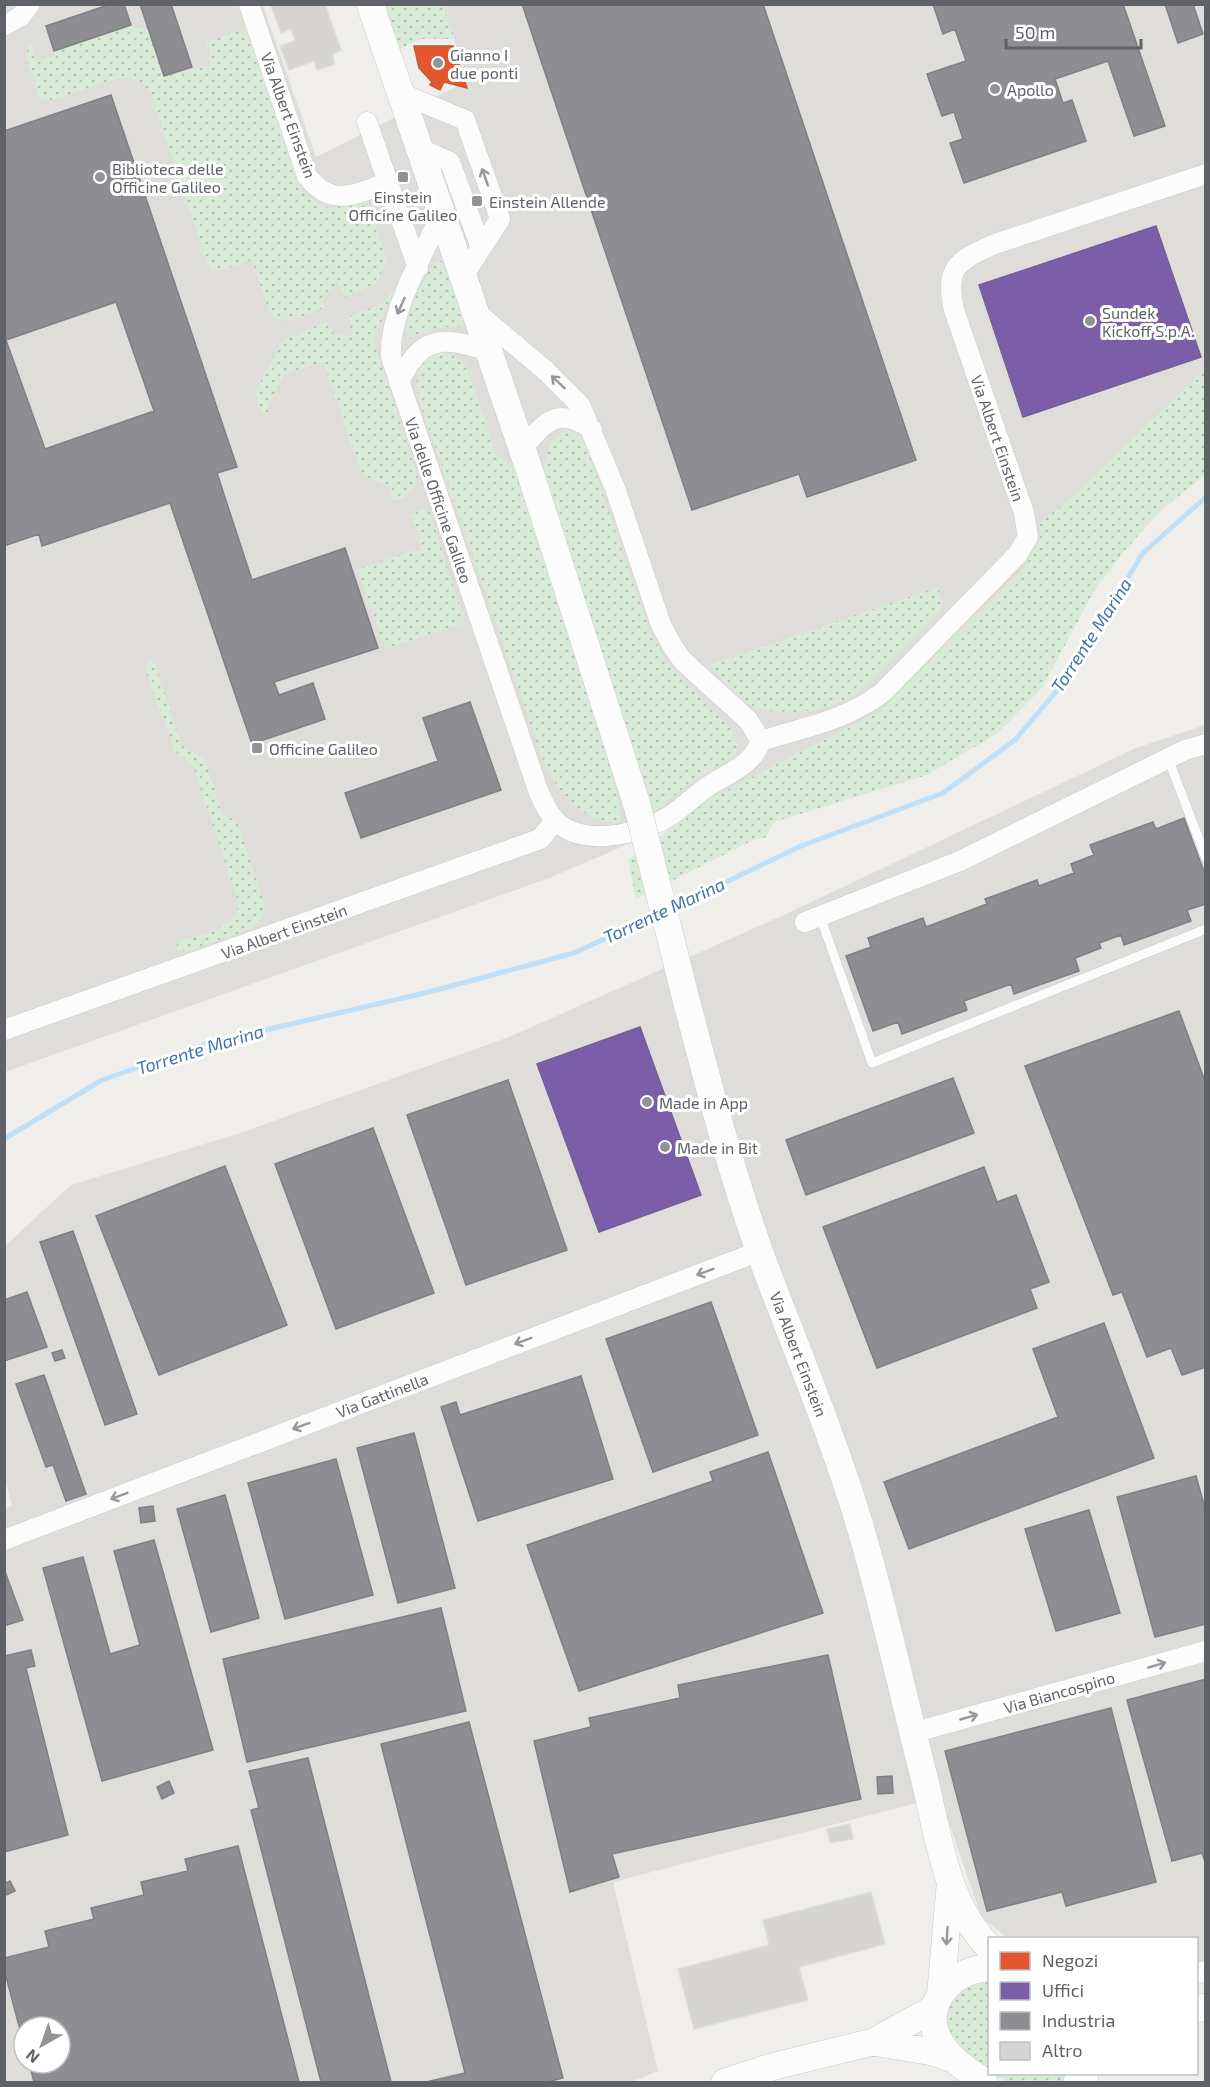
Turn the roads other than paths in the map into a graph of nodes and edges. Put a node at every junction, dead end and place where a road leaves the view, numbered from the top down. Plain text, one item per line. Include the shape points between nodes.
1 (30, 4) edge
2 (249, 4) edge
3 (370, 4) edge
4 (4, 26) edge
5 (400, 93) junction
6 (367, 122) dead end
7 (419, 148) junction
8 (1206, 174) edge
9 (388, 182) junction
10 (441, 214) junction
11 (481, 248) junction
12 (418, 268) junction
13 (463, 276) junction
14 (475, 311) junction
15 (488, 351) junction
16 (399, 382) junction
17 (592, 429) junction
18 (522, 449) junction
19 (761, 741) junction
20 (1206, 744) edge
21 (1168, 759) junction
22 (555, 821) junction
23 (1206, 858) edge
24 (812, 920) joint
25 (1206, 929) edge
26 (4, 1030) edge
27 (760, 1251) junction
28 (4, 1540) edge
29 (1206, 1651) edge
30 (912, 1733) junction
31 (951, 1883) junction
32 (988, 1946) edge
33 (988, 1968) edge
34 (938, 1999) junction
35 (873, 2042) junction
36 (953, 2059) junction
37 (725, 2082) edge
38 (984, 2082) edge

1 - 4 street via 21,16
2 - 9 street, Via Albert Einstein via 307,176 316,188 337,196 351,196
3 - 5 street, Via Albert Einstein
5 - 7 street, Via Albert Einstein
11 -> 5 street via 500,219 465,120
6 - 9 street
7 - 10 street, Via Albert Einstein
7 - 11 street via 450,162
8 - 19 street, Via Albert Einstein via 992,245 964,258 952,271 949,288 954,310 1024,513 1028,537 1017,555 883,692 860,709
9 - 12 street
10 - 12 street, Via delle Officine Galileo
10 - 13 street, Via Albert Einstein
11 - 13 street
12 -> 16 street, Via delle Officine Galileo via 392,330 391,357
13 - 14 street, Via Albert Einstein
14 - 15 street, Via Albert Einstein
17 -> 14 street, Via Albert Einstein via 574,398
15 - 16 street via 447,341 424,346 406,366
15 - 18 street, Via Albert Einstein
16 - 22 street, Via delle Officine Galileo via 539,793
17 - 18 street via 578,420 558,417 542,427
17 - 19 street, Via Albert Einstein via 673,647 683,661 748,720
18 - 27 street, Via Albert Einstein, bridge via 637,805 717,1120
19 - 22 street via 756,754 740,768 659,823 618,835 597,836 577,833
20 - 21 street
21 - 23 lane
21 - 24 street via 960,861
22 - 26 street, Via Albert Einstein via 540,838
24 - 25 lane via 872,1063
27 -> 28 street, Via Gattinella
27 - 30 street, Via Albert Einstein via 835,1448 860,1526
30 -> 29 street, Via Biancospino
30 - 31 street, Via Albert Einstein
31 - 32 street, Via Albert Einstein via 973,1932
31 -> 34 street, Via Albert Einstein
33 - 34 street via 961,1974
34 - 35 street
34 - 36 street, Via Albert Einstein via 935,2030
35 - 36 street
35 - 37 street
36 - 38 street

